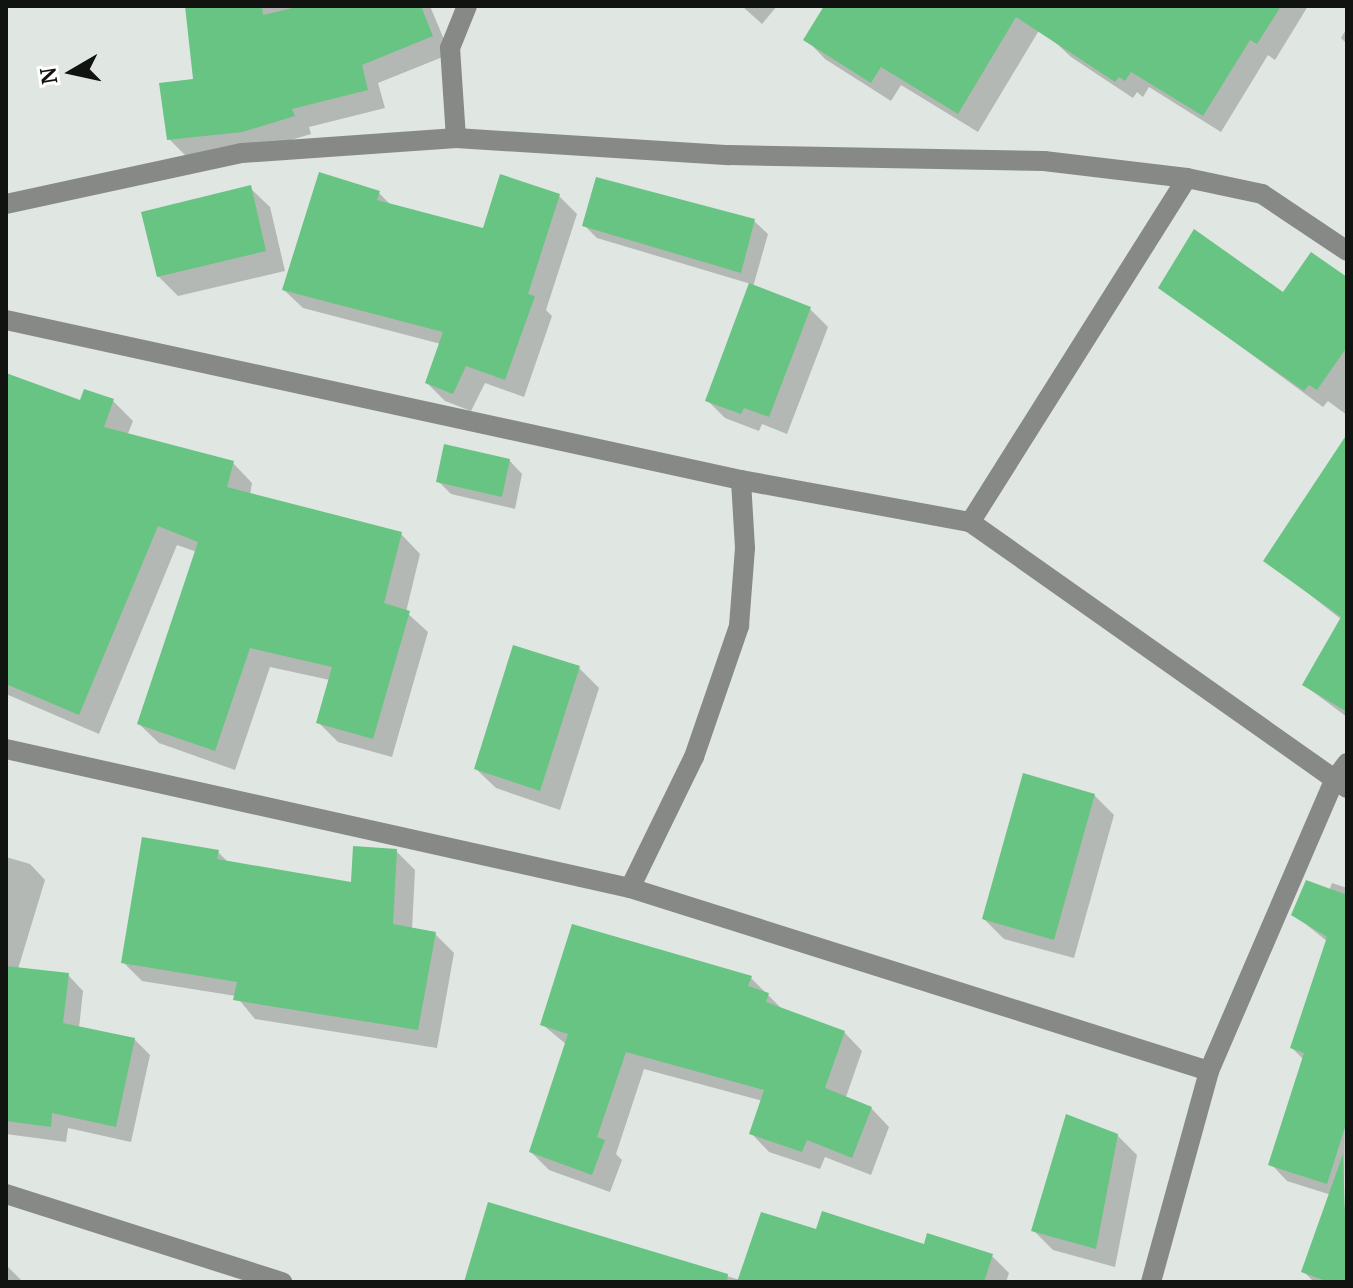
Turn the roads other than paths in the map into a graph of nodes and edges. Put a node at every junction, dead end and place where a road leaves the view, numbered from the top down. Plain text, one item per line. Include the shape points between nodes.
1 (467, 6) edge
2 (456, 138) junction
3 (1187, 178) junction
4 (6, 204) edge
5 (1347, 251) edge
6 (6, 320) edge
7 (741, 480) junction
8 (970, 522) junction
9 (6, 749) edge
10 (1343, 777) edge
11 (630, 888) junction
12 (1209, 1071) junction
13 (6, 1194) edge
14 (282, 1282) edge
15 (1151, 1282) edge

1 - 2 street via 450,48
2 - 3 street via 729,155 1044,161
2 - 4 street via 242,153
3 - 5 street via 1262,194
3 - 8 street
6 - 7 street
7 - 8 street
7 - 11 street via 745,548 739,626 694,757
8 - 10 street
9 - 11 street
10 - 12 street
11 - 12 street
12 - 15 street
13 - 14 street

